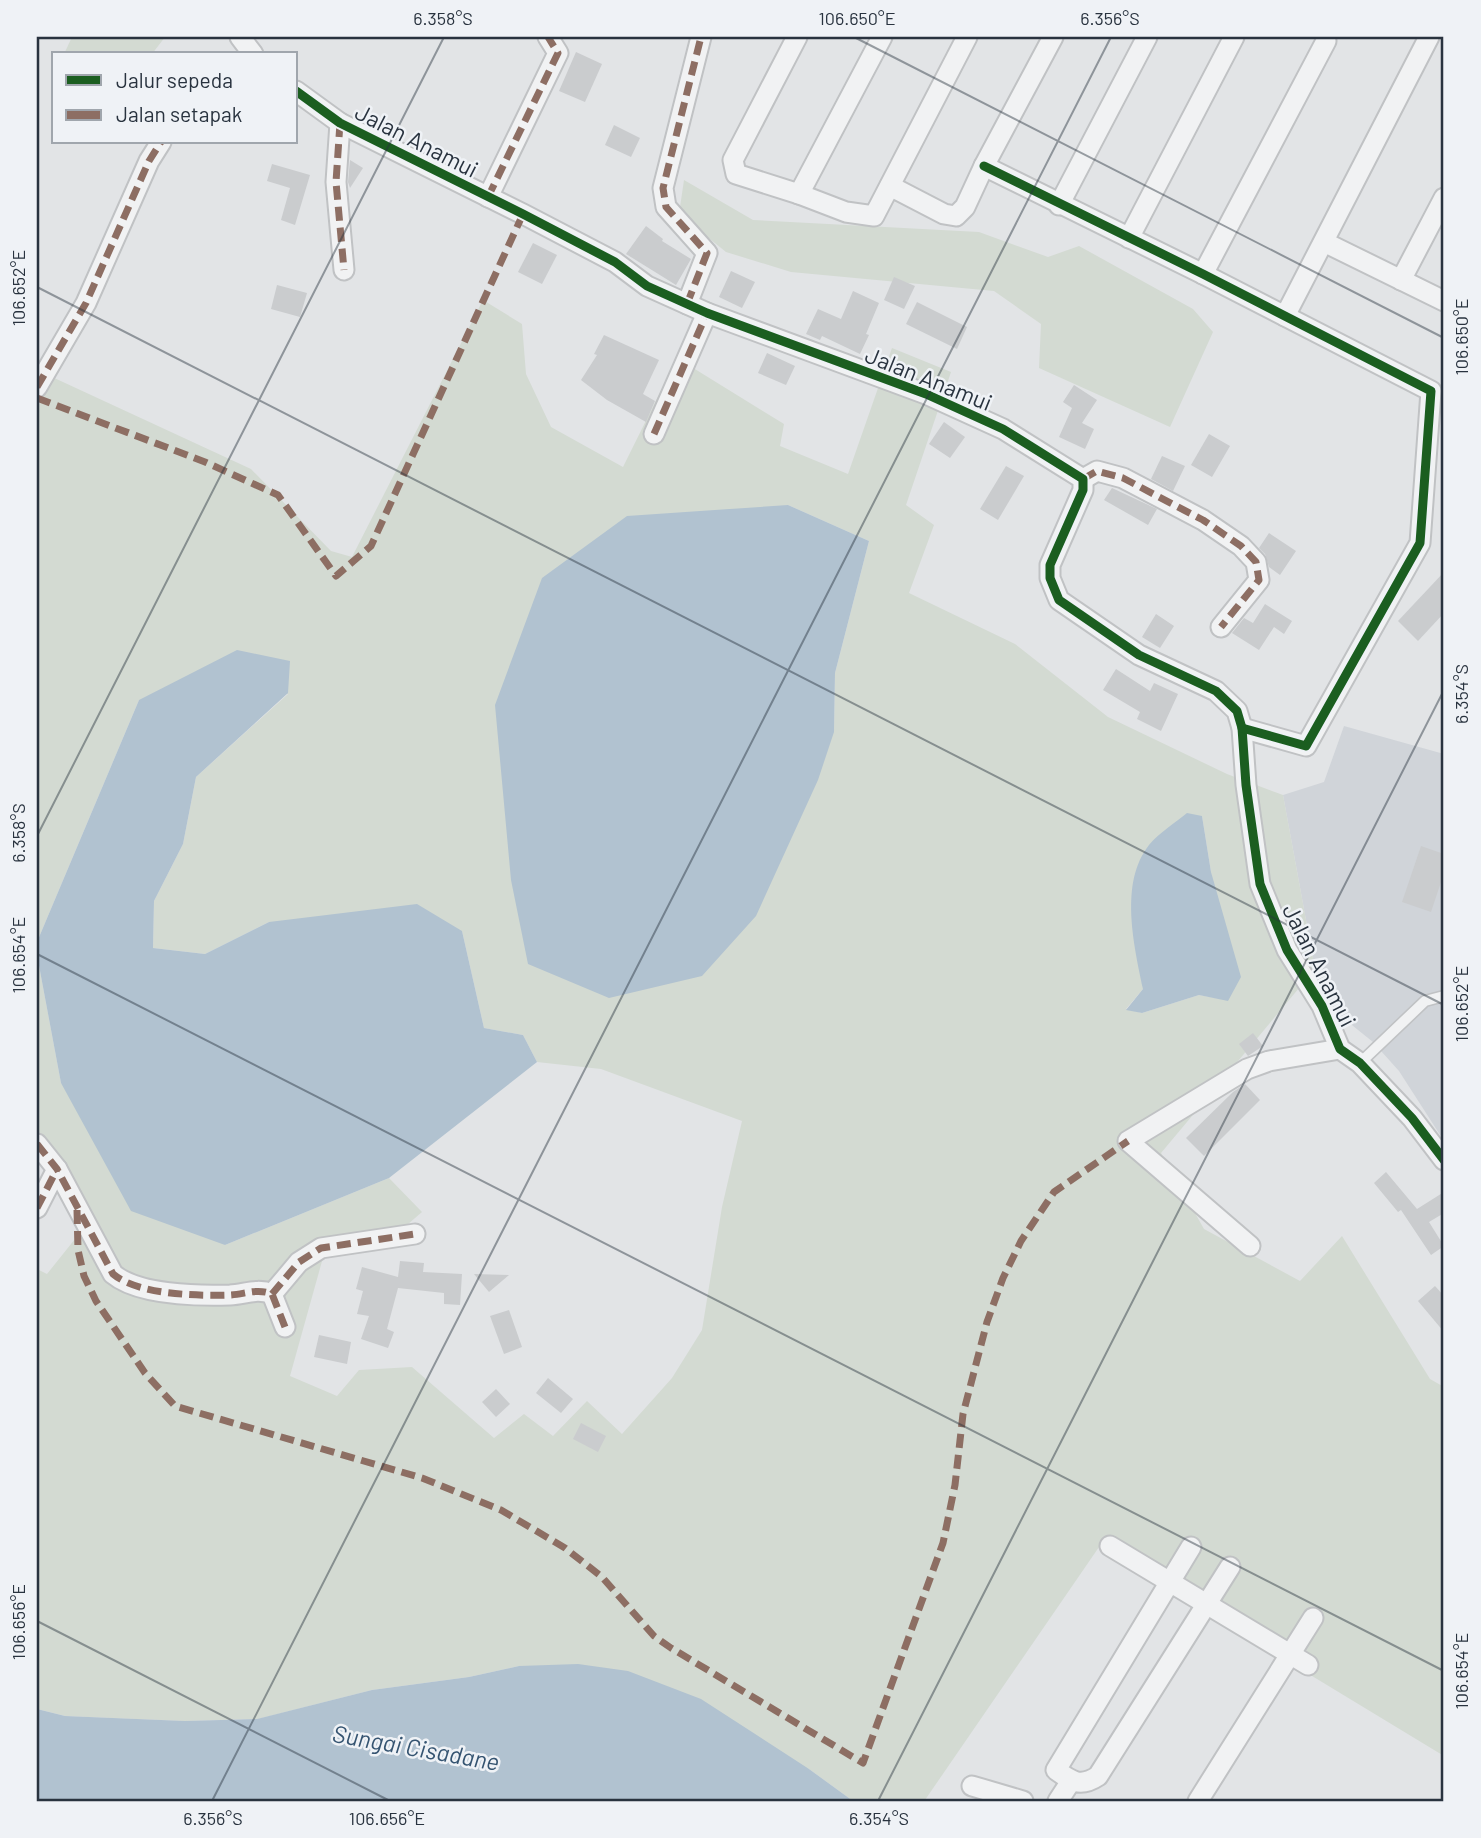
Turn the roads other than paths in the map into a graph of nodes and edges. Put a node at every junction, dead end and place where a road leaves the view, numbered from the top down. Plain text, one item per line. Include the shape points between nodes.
1 (240, 37) edge
2 (548, 37) edge
3 (701, 37) edge
4 (797, 37) edge
5 (882, 37) edge
6 (967, 37) edge
7 (1053, 37) edge
8 (1147, 37) edge
9 (1234, 37) edge
10 (1429, 37) edge
11 (1326, 41) dead end
12 (251, 52) edge
13 (298, 92) edge
14 (340, 123) junction
15 (159, 144) edge
16 (984, 166) junction
17 (890, 186) junction
18 (799, 194) junction
19 (488, 197) junction
20 (1059, 205) junction
21 (1442, 206) edge
22 (1129, 238) junction
23 (1324, 242) junction
24 (344, 270) dead end
25 (1203, 274) junction
26 (1401, 280) junction
27 (1444, 301) edge
28 (687, 304) junction
29 (707, 313) junction
30 (1285, 316) junction
31 (37, 387) edge
32 (654, 434) dead end
33 (1083, 479) junction
34 (1221, 627) dead end
35 (1241, 728) junction
36 (1444, 996) edge
37 (1340, 1049) junction
38 (1360, 1063) junction
39 (37, 1144) edge
40 (1444, 1160) edge
41 (57, 1169) junction
42 (37, 1208) edge
43 (415, 1234) dead end
44 (1250, 1246) dead end
45 (272, 1294) junction
46 (285, 1327) dead end
47 (1110, 1546) dead end
48 (1191, 1547) dead end
49 (1230, 1567) dead end
50 (1170, 1582) junction
51 (1206, 1604) junction
52 (1312, 1618) dead end
53 (1290, 1654) junction
54 (1308, 1665) dead end
55 (1071, 1781) junction
56 (972, 1786) dead end
57 (1023, 1801) edge
58 (1058, 1801) edge
59 (1198, 1801) edge

1 - 12 street
2 - 19 street via 558,53
3 - 28 street via 663,188 666,206 707,253
4 - 18 street via 733,160 736,174
5 - 18 street
6 - 17 street
7 - 16 street
8 - 20 street
9 - 22 street
10 - 23 street
11 - 25 street
13 - 14 street, Jalan Anamui
14 - 19 street, Jalan Anamui
14 - 24 street via 336,182
15 - 31 street via 86,303
16 - 17 street via 956,216
16 - 20 street
17 - 18 street via 874,216 846,212
19 - 28 street, Jalan Anamui
20 - 22 street
21 - 26 street
22 - 25 street
23 - 26 street
23 - 30 street
25 - 30 street
26 - 27 street
28 - 29 street, Jalan Anamui
29 - 32 street
29 - 33 street, Jalan Anamui via 926,394 1003,429
30 - 35 street via 1431,391 1420,543 1306,746
33 - 34 street via 1097,471 1123,478 1203,520 1256,562 1259,580
33 - 35 street, Jalan Anamui via 1083,490 1050,565 1059,600 1139,655 1216,691 1237,711
35 - 37 street, Jalan Anamui via 1260,884 1287,950 1322,1006
36 - 38 lane via 1424,1000
37 - 38 street, Jalan Anamui
37 - 44 street via 1247,1069 1128,1141
38 - 40 street, Jalan Anamui
39 - 41 street
41 - 42 street
41 - 45 street via 113,1274 124,1284 173,1293 232,1295 261,1290
43 - 45 street via 321,1248 299,1262
45 - 46 street
47 - 50 street
48 - 50 street
49 - 51 street
50 - 51 street
50 - 55 street via 1056,1770
51 - 53 street
51 - 55 street via 1098,1776 1087,1783
52 - 53 street
53 - 54 street
53 - 59 street
55 - 58 street
56 - 57 street

